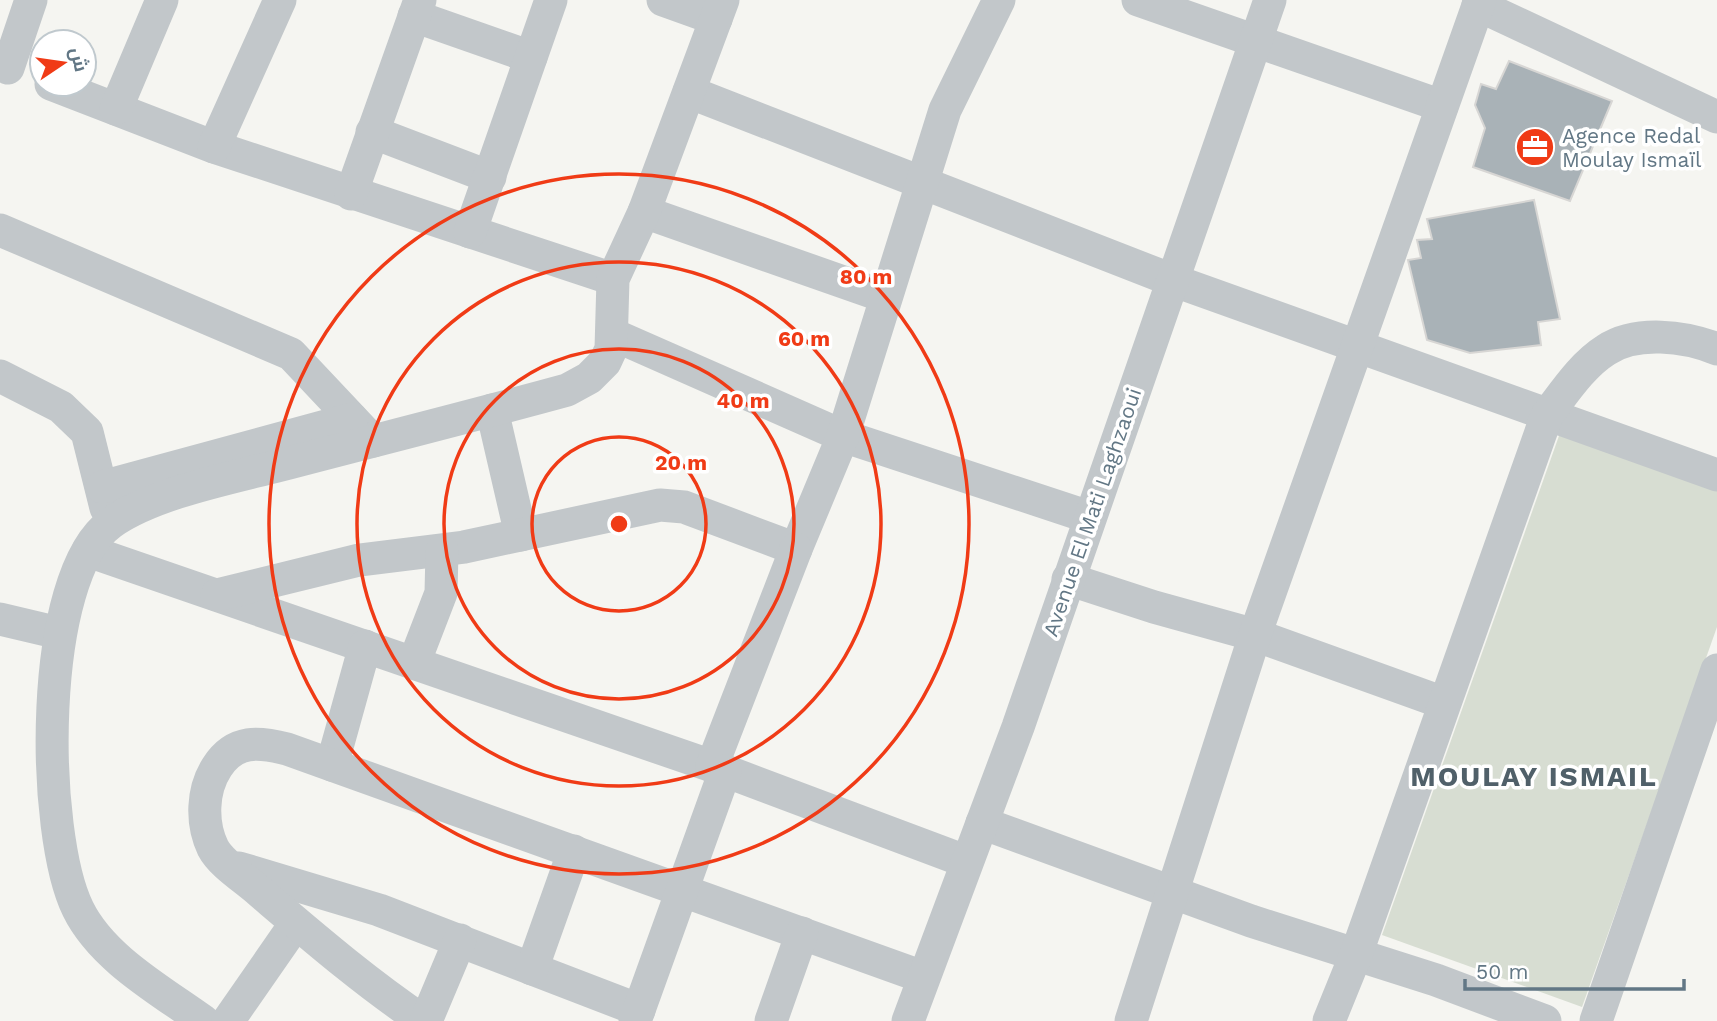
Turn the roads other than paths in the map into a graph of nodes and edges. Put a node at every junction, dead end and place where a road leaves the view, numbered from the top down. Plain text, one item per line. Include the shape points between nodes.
1 (31, 0) edge
2 (162, 0) edge
3 (280, 0) edge
4 (551, 0) edge
5 (663, 0) edge
6 (999, 0) edge
7 (1138, 0) edge
8 (1270, 0) edge
9 (1479, 2) edge
10 (417, 8) edge
11 (719, 10) edge
12 (1255, 43) junction
13 (531, 57) junction
14 (4, 66) edge
15 (28, 75) edge
16 (689, 92) junction
17 (87, 98) edge
18 (1442, 106) junction
19 (116, 109) junction
20 (1717, 117) edge
21 (372, 132) junction
22 (214, 147) junction
23 (490, 177) junction
24 (923, 184) junction
25 (351, 194) junction
26 (644, 212) junction
27 (0, 230) edge
28 (470, 232) junction
29 (613, 279) junction
30 (1172, 280) junction
31 (886, 297) junction
32 (614, 335) junction
33 (1356, 347) junction
34 (1717, 349) edge
35 (0, 376) edge
36 (492, 410) junction
37 (1547, 415) junction
38 (363, 430) junction
39 (843, 436) junction
40 (1717, 475) edge
41 (102, 486) junction
42 (1089, 517) junction
43 (110, 524) junction
44 (521, 535) junction
45 (796, 549) junction
46 (88, 551) junction
47 (442, 551) junction
48 (1068, 579) junction
49 (217, 595) junction
50 (0, 619) edge
51 (59, 633) junction
52 (1255, 635) junction
53 (365, 646) junction
54 (414, 663) junction
55 (1717, 670) edge
56 (1444, 704) junction
57 (332, 765) junction
58 (719, 769) junction
59 (982, 823) junction
60 (573, 852) junction
61 (965, 861) junction
62 (230, 866) junction
63 (682, 891) junction
64 (1171, 893) junction
65 (296, 923) junction
66 (802, 933) junction
67 (460, 940) junction
68 (1357, 952) junction
69 (532, 969) junction
70 (923, 977) junction
71 (637, 1016) edge
72 (203, 1021) edge
73 (228, 1021) edge
74 (425, 1021) edge
75 (771, 1021) edge
76 (908, 1021) edge
77 (1130, 1021) edge
78 (1329, 1021) edge
79 (1545, 1021) edge
80 (1596, 1021) edge

1 - 14 street
2 - 19 street
3 - 22 street
4 - 13 street
5 - 11 street
6 - 24 street via 949,100
7 - 12 street
8 - 12 street, Avenue El Mati Laghzaoui
9 - 18 street
9 - 20 street
10 - 13 street
10 - 21 street
11 - 16 street
12 - 18 street
12 - 30 street, Avenue El Mati Laghzaoui
13 - 23 street
14 - 15 street
16 - 24 street
16 - 26 street
17 - 19 street
18 - 33 street
19 - 22 street
21 - 23 street
21 - 25 street
22 - 25 street
23 - 28 street
24 - 30 street
24 - 31 street
25 - 28 street
26 - 29 street
26 - 31 street
27 - 38 street via 290,354
28 - 29 street
29 - 32 street
30 - 33 street
30 - 42 street, Avenue El Mati Laghzaoui
31 - 39 street
32 - 36 street via 605,362 589,378 568,390
32 - 39 street
33 - 37 street
33 - 52 street
34 - 37 street via 1674,337 1651,337 1606,349
35 - 41 street via 61,407 87,432
36 - 38 street
36 - 44 street
37 - 40 street
37 - 56 street
38 - 41 street
38 - 43 street via 190,489
39 - 42 street
39 - 45 street
41 - 43 street
42 - 48 street, Avenue El Mati Laghzaoui
43 - 46 street
44 - 45 street via 660,505 684,507
44 - 47 street
45 - 58 street
46 - 49 street
46 - 51 street via 67,596
47 - 49 street via 359,560
47 - 54 street via 441,593
48 - 52 street
48 - 59 street, Avenue El Mati Laghzaoui
49 - 53 street
50 - 51 street
51 - 72 street via 52,733 55,796 67,876 77,908 110,950
52 - 56 street
52 - 64 street
53 - 54 street
53 - 57 street
54 - 58 street
55 - 80 street
56 - 68 street
57 - 60 street
57 - 62 street via 264,743 242,744 225,755 209,785 205,821 214,850
58 - 61 street
58 - 63 street
59 - 61 street, Avenue El Mati Laghzaoui
59 - 64 street
60 - 63 street
60 - 69 street
61 - 70 street, Avenue El Mati Laghzaoui
62 - 65 street
62 - 67 street via 379,910
63 - 66 street
63 - 71 street
64 - 68 street
64 - 77 street
65 - 73 street
65 - 74 street
66 - 70 street
66 - 75 street
67 - 69 street
67 - 74 street
68 - 78 street
68 - 79 street
69 - 71 street
70 - 76 street, Avenue El Mati Laghzaoui

